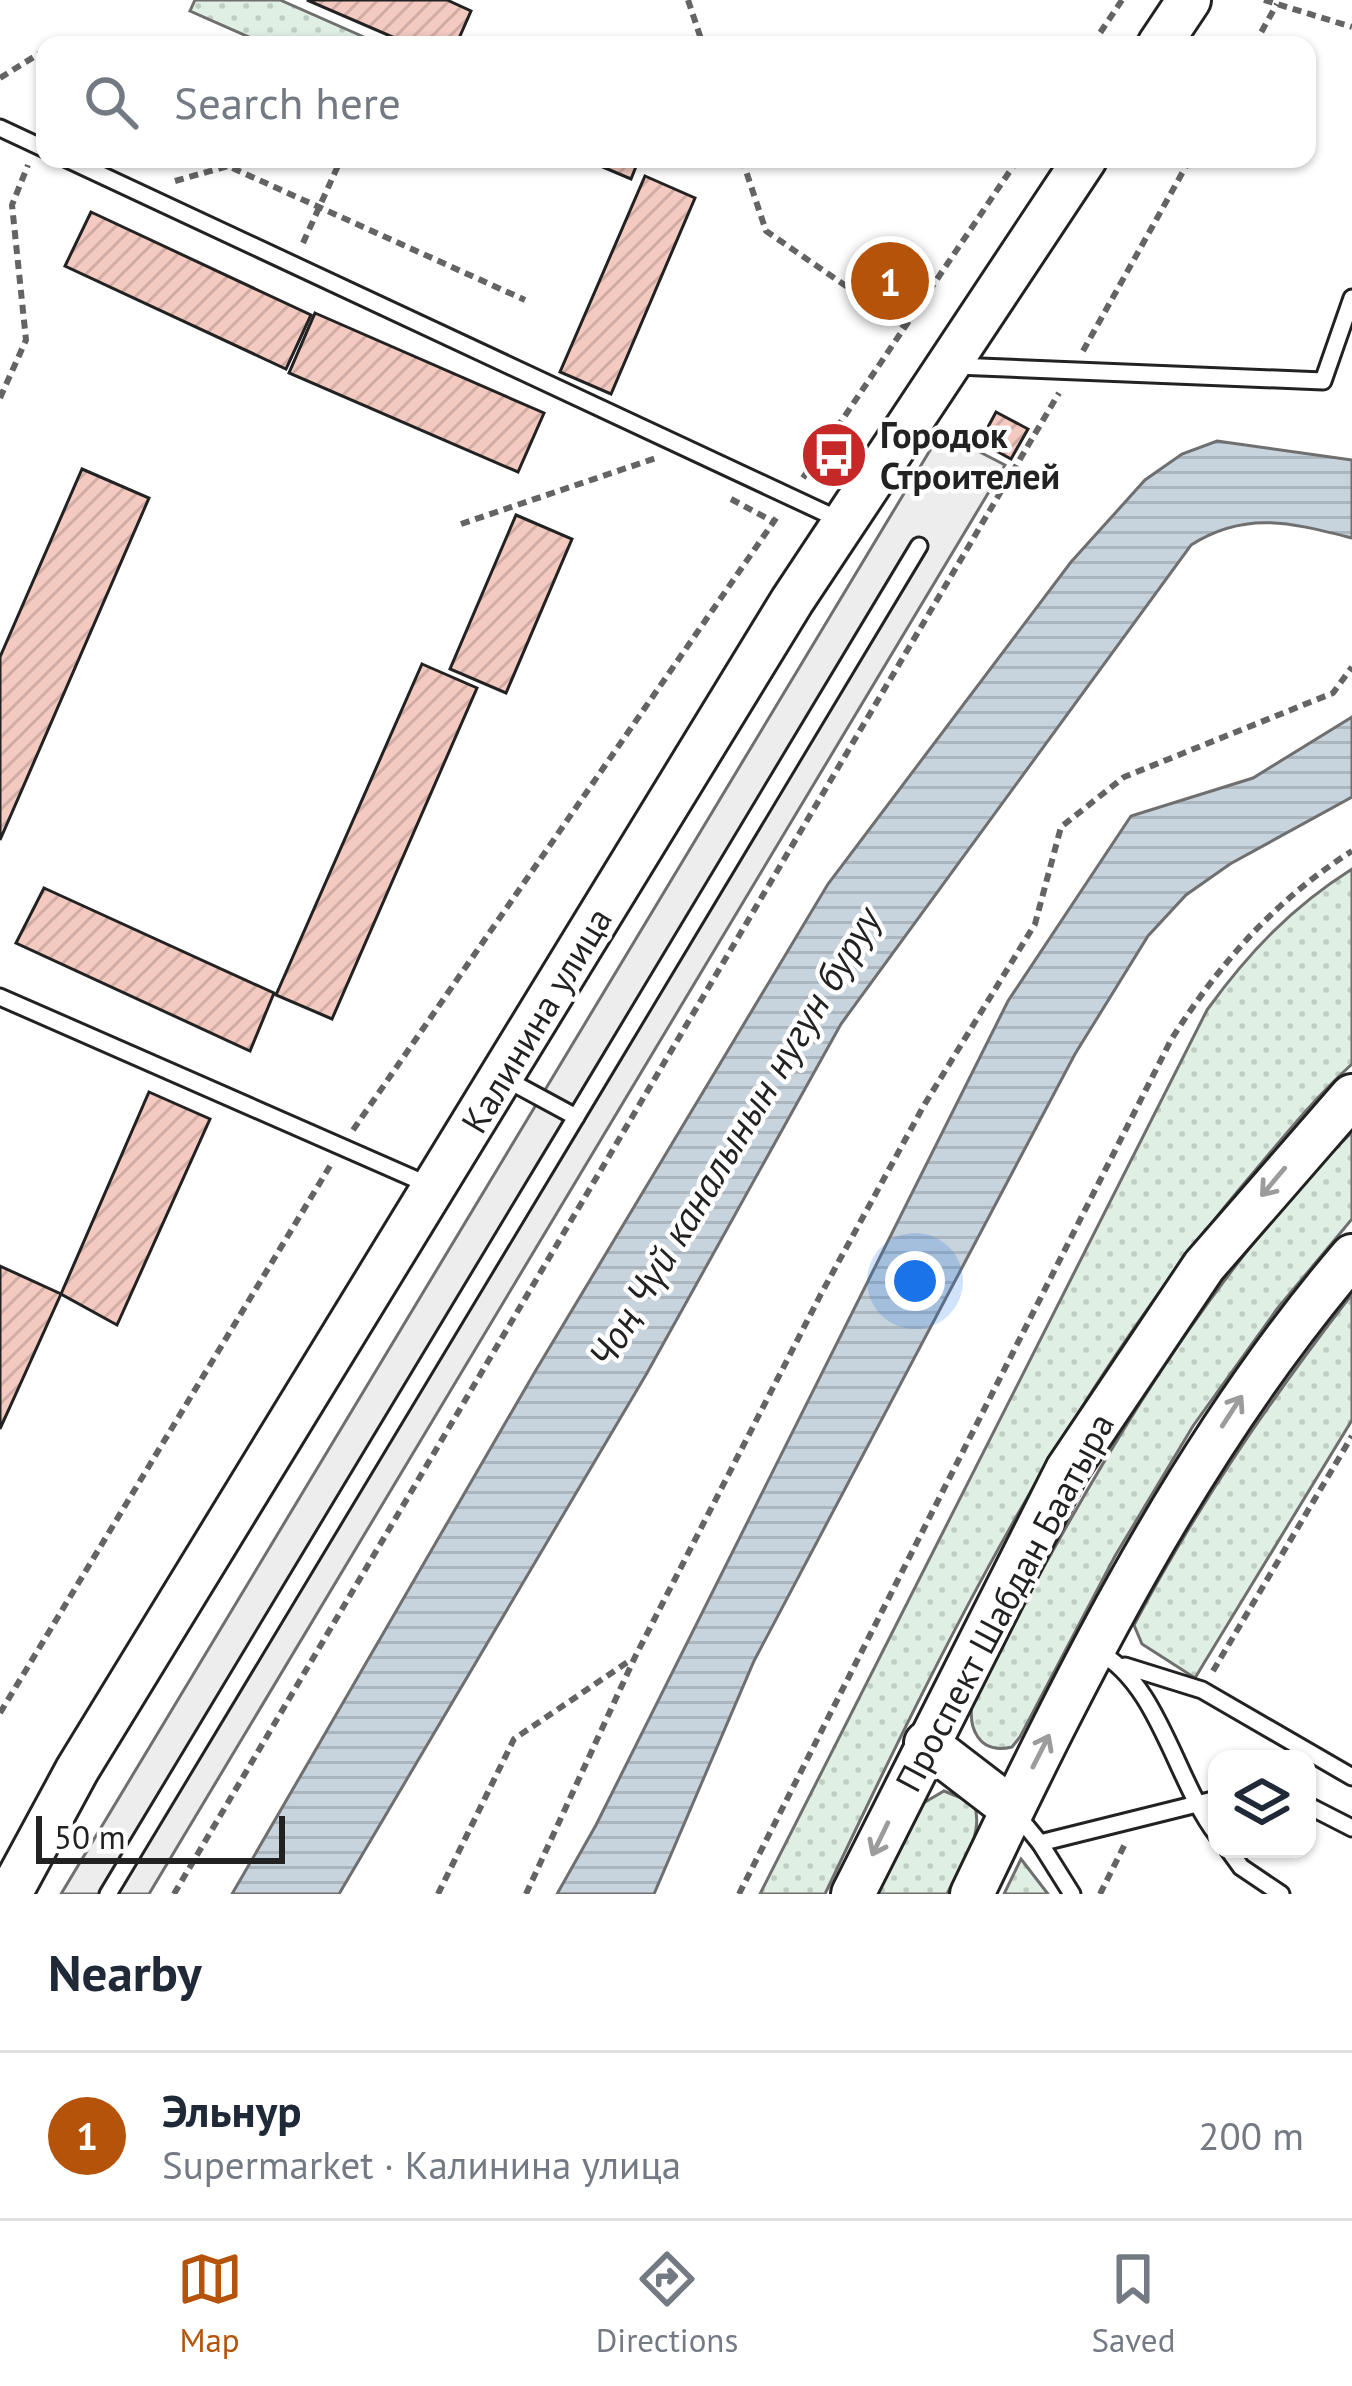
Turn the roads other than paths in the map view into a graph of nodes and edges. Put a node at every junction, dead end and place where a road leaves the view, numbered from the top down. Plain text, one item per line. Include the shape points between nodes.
1 (1189, 0) edge
2 (1165, 36) edge
3 (0, 128) edge
4 (36, 145) edge
5 (86, 168) edge
6 (1078, 168) edge
7 (1352, 298) edge
8 (947, 365) junction
9 (844, 522) junction
10 (919, 546) dead end
11 (0, 997) edge
12 (501, 1076) junction
13 (1352, 1096) edge
14 (576, 1117) junction
15 (434, 1187) junction
16 (1352, 1256) edge
17 (1109, 1657) junction
18 (926, 1742) junction
19 (1352, 1777) edge
20 (1208, 1801) edge
21 (1194, 1804) junction
22 (1012, 1809) junction
23 (1316, 1809) edge
24 (1208, 1823) edge
25 (1352, 1828) edge
26 (1040, 1843) junction
27 (1234, 1858) edge
28 (10, 1894) edge
29 (108, 1894) edge
30 (853, 1894) edge
31 (972, 1894) edge
32 (1072, 1894) edge
33 (1281, 1894) edge

1 - 2 main road
3 - 4 lane
5 - 9 lane
6 - 8 main road, Калинина улица
7 - 8 lane via 1323,381
8 - 9 main road, Калинина улица
9 - 12 main road, Калинина улица
10 - 14 lane
11 - 15 lane
12 - 14 lane
12 - 15 main road, Калинина улица
13 -> 18 main road, Проспект Шабдан Баатыра via 1204,1266 1128,1375 1067,1470
14 - 29 lane
15 - 28 main road, Калинина улица via 77,1770
17 -> 16 main road via 1235,1406
17 - 19 lane via 1202,1690
17 - 21 lane
22 -> 17 main road
18 - 22 main road
18 -> 30 main road, Проспект Шабдан Баатыра
20 - 21 lane
21 - 24 lane
21 - 26 lane
22 - 26 lane
22 - 31 main road
23 - 25 lane
26 - 32 lane
27 - 33 lane

